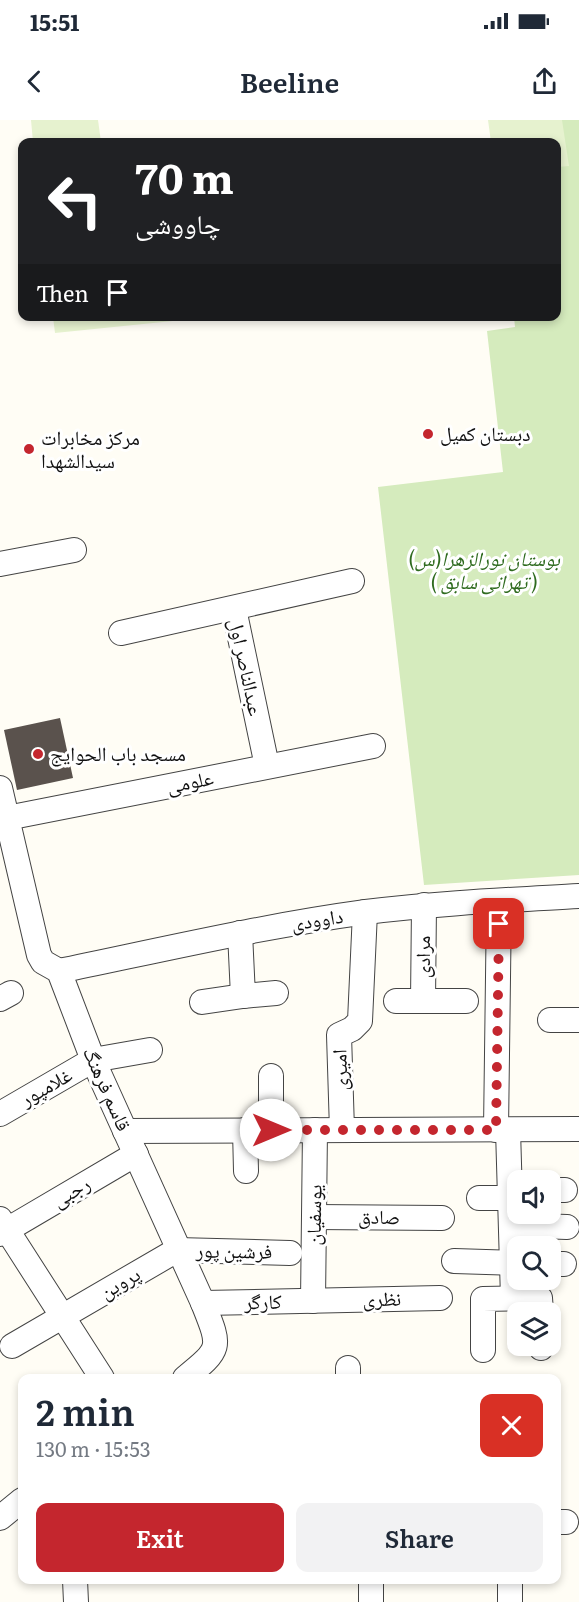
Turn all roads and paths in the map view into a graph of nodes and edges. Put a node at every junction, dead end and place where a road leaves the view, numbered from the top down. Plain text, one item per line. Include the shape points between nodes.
1 (74, 549) dead end
2 (0, 564) edge
3 (352, 581) dead end
4 (234, 609) junction
5 (121, 633) dead end
6 (373, 746) dead end
7 (267, 766) junction
8 (0, 788) edge
9 (7, 818) junction
10 (7, 850) edge
11 (579, 896) edge
12 (499, 901) junction
13 (424, 906) junction
14 (365, 912) junction
15 (240, 933) junction
16 (59, 971) junction
17 (276, 993) dead end
18 (243, 996) junction
19 (466, 1000) dead end
20 (396, 1001) dead end
21 (423, 1001) junction
22 (202, 1002) dead end
23 (550, 1020) dead end
24 (579, 1020) edge
25 (150, 1050) dead end
26 (93, 1060) junction
27 (270, 1076) dead end
28 (0, 1114) edge
29 (579, 1129) edge
30 (245, 1130) junction
31 (271, 1130) junction
32 (315, 1130) junction
33 (342, 1130) junction
34 (502, 1130) junction
35 (125, 1131) junction
36 (136, 1154) junction
37 (509, 1170) edge
38 (246, 1171) dead end
39 (507, 1194) edge
40 (479, 1198) dead end
41 (315, 1216) junction
42 (442, 1218) dead end
43 (511, 1225) joint
44 (567, 1227) dead end
45 (2, 1228) edge
46 (512, 1236) edge
47 (177, 1250) junction
48 (290, 1253) dead end
49 (454, 1261) dead end
50 (507, 1263) edge
51 (513, 1290) edge
52 (440, 1298) dead end
53 (513, 1298) junction
54 (318, 1301) junction
55 (540, 1302) edge
56 (203, 1304) junction
57 (63, 1317) junction
58 (12, 1346) dead end
59 (483, 1350) dead end
60 (99, 1374) edge
61 (190, 1374) edge
62 (75, 1584) edge
63 (371, 1584) edge
64 (510, 1584) edge
65 (76, 1602) edge
66 (371, 1602) edge
67 (510, 1602) edge

1 - 2 street
3 - 4 street
4 - 5 street, عبدالناصر اول
4 - 7 street, عبدالناصر اول
6 - 7 street, علومی
7 - 9 street, علومی
8 - 9 street, قاسم فرهنگ
9 - 10 street, قاسم فرهنگ
10 - 16 street, قاسم فرهنگ via 39,955
11 - 12 street, داوودی
12 - 13 street, داوودی
12 - 34 street
13 - 14 street, داوودی
13 - 21 street, مرادی
14 - 15 street, داوودی
14 - 33 street, امیری via 360,1021 339,1035
15 - 16 street, داوودی
15 - 18 street
16 - 26 street, قاسم فرهنگ
17 - 18 street
18 - 22 street
19 - 21 street, مرادی
20 - 21 street
23 - 24 street
25 - 26 street
26 - 28 street, غلامپور
26 - 35 street, قاسم فرهنگ
27 - 31 street
29 - 34 street
30 - 31 street
30 - 35 street
30 - 38 street
31 - 32 street
32 - 33 street
32 - 41 street, یوسفیان
33 - 34 street
34 - 37 street
35 - 36 street, قاسم فرهنگ
36 - 45 street, رجبی
36 - 47 street, قاسم فرهنگ
39 - 40 street
41 - 42 street, صادق
41 - 54 street, یوسفیان
43 - 44 street
43 - 46 street
45 - 57 street
47 - 48 street, فرشین پور
47 - 56 street, قاسم فرهنگ
47 - 57 street, پروین
49 - 50 street
51 - 53 street
52 - 54 street, نظری
53 - 55 street via 540,1298
53 - 59 street via 483,1299
54 - 56 street, کارگر
56 - 61 street, قاسم فرهنگ via 216,1347
57 - 58 street, پروین
57 - 60 street
62 - 65 street
63 - 66 street
64 - 67 street

